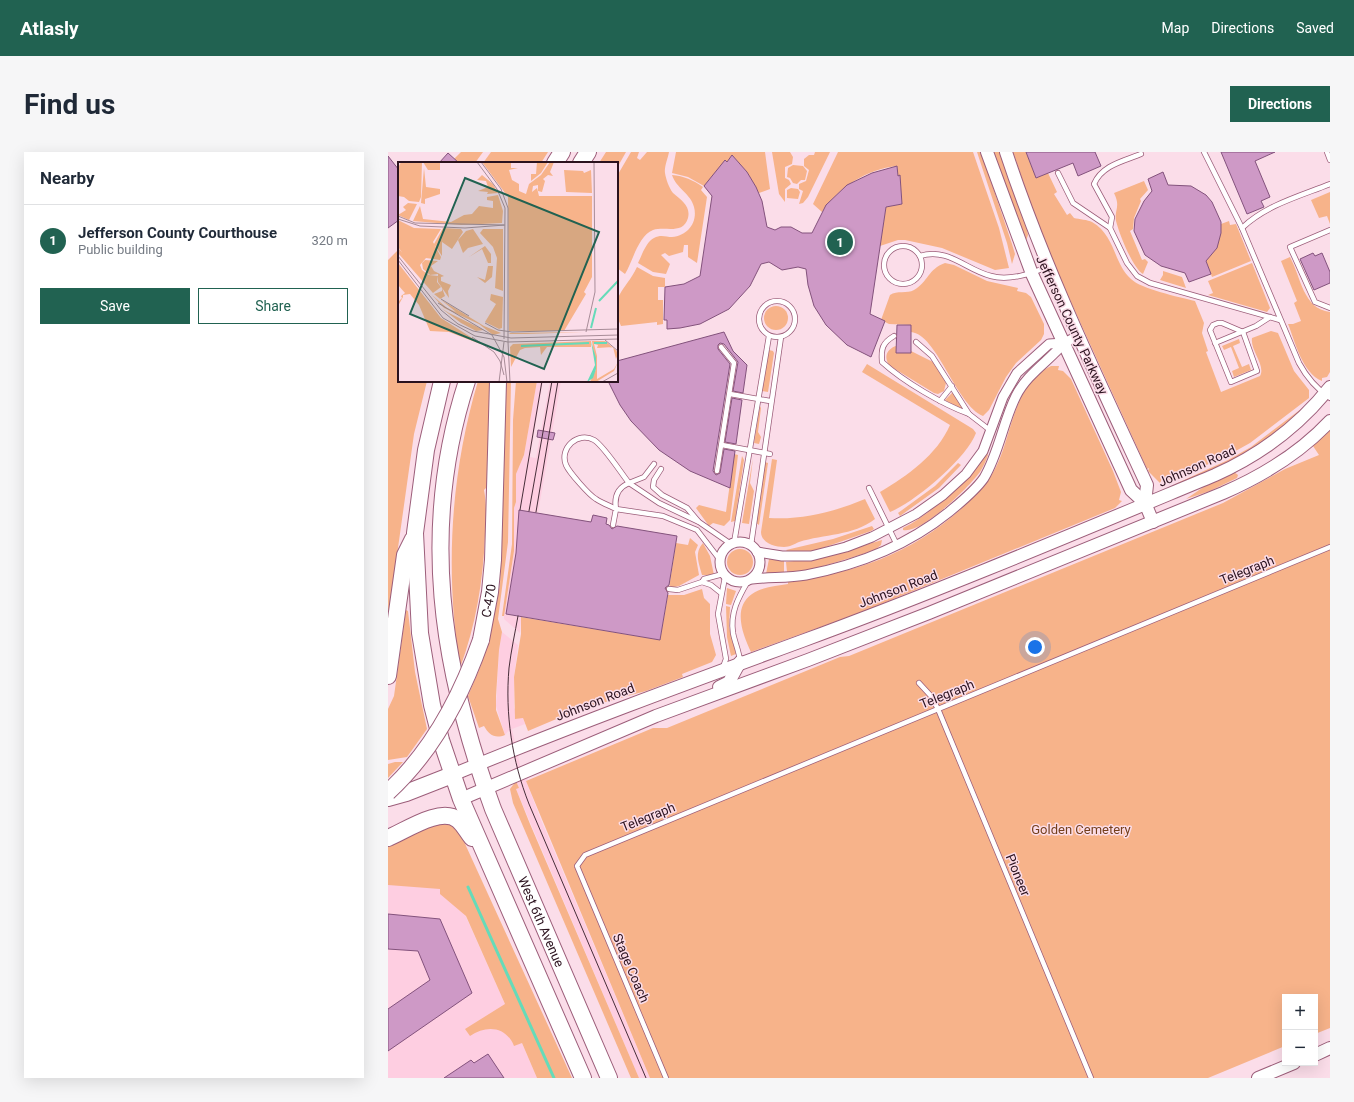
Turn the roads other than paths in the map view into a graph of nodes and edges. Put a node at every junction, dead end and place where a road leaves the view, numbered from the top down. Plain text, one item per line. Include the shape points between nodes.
1 (562, 152) edge
2 (588, 152) edge
3 (987, 152) edge
4 (1006, 152) edge
5 (1204, 152) edge
6 (1327, 152) edge
7 (1141, 154) dead end
8 (1330, 160) edge
9 (556, 162) edge
10 (582, 162) edge
11 (1058, 173) dead end
12 (1330, 184) edge
13 (1110, 228) junction
14 (1242, 228) junction
15 (1330, 230) edge
16 (920, 256) junction
17 (1048, 266) junction
18 (1032, 274) junction
19 (1330, 308) edge
20 (1270, 317) junction
21 (1280, 320) junction
22 (1243, 332) junction
23 (769, 336) junction
24 (894, 336) dead end
25 (1078, 336) junction
26 (781, 337) junction
27 (916, 342) dead end
28 (1064, 342) junction
29 (1215, 343) junction
30 (721, 347) dead end
31 (442, 382) edge
32 (467, 382) edge
33 (498, 382) edge
34 (952, 386) junction
35 (1328, 393) edge
36 (730, 394) junction
37 (757, 398) junction
38 (940, 400) junction
39 (770, 401) junction
40 (969, 414) junction
41 (1330, 421) edge
42 (990, 431) junction
43 (1001, 436) junction
44 (722, 444) junction
45 (749, 450) junction
46 (764, 452) junction
47 (770, 454) dead end
48 (654, 464) dead end
49 (661, 469) dead end
50 (717, 471) dead end
51 (628, 483) junction
52 (869, 488) dead end
53 (1145, 503) junction
54 (616, 509) junction
55 (699, 522) junction
56 (1153, 522) junction
57 (613, 525) dead end
58 (889, 528) junction
59 (415, 534) junction
60 (732, 544) junction
61 (898, 545) junction
62 (1330, 547) edge
63 (754, 549) junction
64 (720, 560) junction
65 (724, 575) junction
66 (750, 580) junction
67 (702, 582) junction
68 (668, 589) dead end
69 (721, 593) junction
70 (740, 662) junction
71 (721, 670) junction
72 (388, 676) edge
73 (919, 684) dead end
74 (938, 709) junction
75 (656, 716) junction
76 (478, 764) junction
77 (452, 775) junction
78 (485, 788) junction
79 (388, 792) edge
80 (388, 798) edge
81 (461, 799) junction
82 (388, 833) edge
83 (388, 838) edge
84 (487, 859) junction
85 (577, 866) joint
86 (1330, 1048) edge
87 (1318, 1053) edge
88 (1288, 1066) edge
89 (1265, 1077) edge
90 (583, 1078) edge
91 (609, 1078) edge
92 (666, 1078) edge
93 (1091, 1078) edge

1 - 9 highway
2 - 10 highway
3 - 18 main road, Jefferson County Parkway
4 - 17 main road, Jefferson County Parkway via 1021,199
5 - 14 lane
6 - 8 lane
7 - 13 lane via 1108,167 1094,184 1112,217
11 - 13 lane via 1072,203
12 - 14 lane via 1274,207 1254,217
13 - 20 lane via 1127,263 1137,276 1150,283
14 - 21 lane
15 - 19 lane via 1290,247 1315,302
16 - 16 lane via 911,247 893,248 884,264 888,276 898,283 910,282 920,274
16 - 18 lane via 931,252 951,257 992,277
17 - 18 lane
17 - 25 main road, Jefferson County Parkway
18 - 28 main road, Jefferson County Parkway
20 - 21 lane
20 - 22 lane
21 - 35 lane via 1304,371
22 - 29 lane
22 - 29 lane via 1218,323 1210,330
22 - 29 lane via 1257,371 1231,382
23 - 26 lane
23 - 26 lane via 759,325 759,312 767,303 779,301 789,305 795,316 792,330
23 - 37 lane
24 - 38 lane via 883,344 882,362 902,378
25 - 28 street
25 - 53 main road, Jefferson County Parkway via 1147,485
26 - 39 lane
27 - 34 lane via 932,356
28 - 42 street via 1049,344 1017,373 1003,397
28 - 43 street via 1037,368 1016,395
28 - 53 main road, Jefferson County Parkway via 1132,490
30 - 36 lane via 734,364
31 - 59 highway via 426,450
32 - 76 highway, West 6th Avenue via 447,462 440,526 440,570 443,609 456,689
33 - 79 highway, C-470, bridge via 493,560 481,640 464,686 441,728
34 - 38 lane
34 - 40 lane
35 - 53 main road, Johnson Road via 1283,435 1248,458 1215,475
36 - 37 lane
36 - 44 lane
37 - 39 lane
37 - 45 lane
38 - 40 lane
39 - 46 lane
40 - 42 lane
41 - 56 main road via 1309,440 1256,477
42 - 43 street
42 - 58 street via 983,451 966,474 943,495 916,514
43 - 61 street via 993,461 983,479 965,499 936,522
44 - 45 lane
44 - 50 lane
45 - 46 lane
45 - 60 lane
46 - 47 lane
46 - 63 lane
48 - 51 lane via 644,477
49 - 55 lane via 654,480 654,487 662,495 687,508
51 - 54 lane via 622,486 616,495
51 - 54 lane via 594,440 579,438 568,446 564,459 569,470 595,499
51 - 55 lane via 659,503
52 - 58 lane
53 - 56 main road, Jefferson County Parkway
53 - 70 main road, Johnson Road via 938,588 802,641
54 - 57 lane
54 - 64 lane via 663,516 698,530
55 - 60 lane
56 - 75 main road via 808,660
58 - 61 lane
58 - 63 street via 846,547 811,556 782,556
59 - 72 highway via 405,555
59 - 77 highway, West 6th Avenue via 418,610 425,668 435,721
60 - 63 street via 746,543
60 - 64 street via 724,550
61 - 66 street via 871,557 828,570 805,575
62 - 74 lane, Telegraph
63 - 66 street via 760,564 759,570
64 - 65 street
65 - 66 street via 734,582
65 - 67 lane via 704,579
65 - 69 lane
66 - 70 lane via 739,595 732,616
67 - 68 lane via 678,590
67 - 69 lane
69 - 71 lane via 718,614 726,659
70 - 71 main road, Johnson Road
70 - 75 main road via 729,682
71 - 76 main road, Johnson Road
73 - 74 lane, Pioneer via 931,696
74 - 85 lane, Telegraph via 585,855
74 - 93 lane, Pioneer
75 - 78 main road
76 - 77 main road, Johnson Road
76 - 78 highway, West 6th Avenue
77 - 80 highway
77 - 81 highway, West 6th Avenue
78 - 81 main road
78 - 91 highway, West 6th Avenue
81 - 82 highway
81 - 84 highway, West 6th Avenue
83 - 84 highway via 426,820 449,816 458,821
84 - 90 highway, West 6th Avenue
85 - 92 lane, Stage Coach
86 - 87 main road
88 - 89 main road

